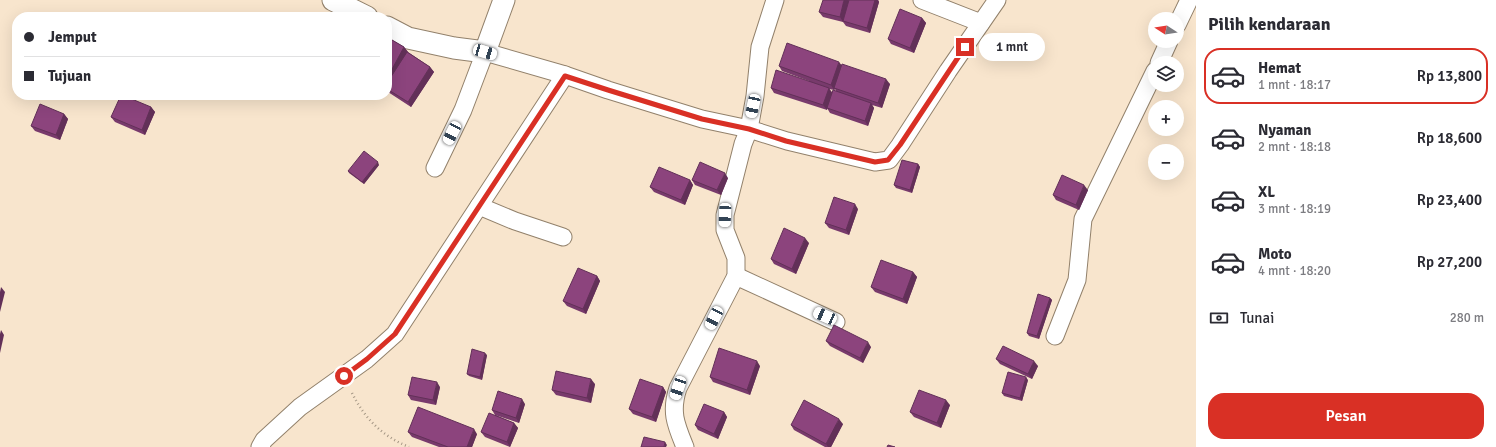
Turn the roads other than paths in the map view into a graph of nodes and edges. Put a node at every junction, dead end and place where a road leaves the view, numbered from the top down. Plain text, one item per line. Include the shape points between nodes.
1 (333, 0) edge
2 (504, 0) edge
3 (775, 0) edge
4 (922, 0) edge
5 (997, 0) edge
6 (1189, 0) edge
7 (357, 12) edge
8 (1183, 12) edge
9 (981, 23) junction
10 (392, 30) edge
11 (485, 52) junction
12 (565, 76) junction
13 (1148, 84) edge
14 (749, 129) junction
15 (434, 168) dead end
16 (479, 206) junction
17 (563, 237) dead end
18 (736, 276) junction
19 (836, 322) dead end
20 (1055, 336) dead end
21 (260, 447) edge
22 (685, 447) edge

1 - 7 street
2 - 11 street
3 - 14 street via 760,47
4 - 9 street
5 - 9 street
6 - 8 street
9 - 14 street via 888,160 875,162 852,157
10 - 11 street via 408,38
11 - 12 street
11 - 15 street via 463,110
12 - 14 street via 702,119
12 - 16 street
13 - 20 street via 1082,220 1077,280
14 - 18 street via 725,215 725,230 736,258
16 - 17 street
16 - 21 street via 395,334 367,359 300,407 264,440
18 - 19 street
18 - 22 street via 674,399 675,423

